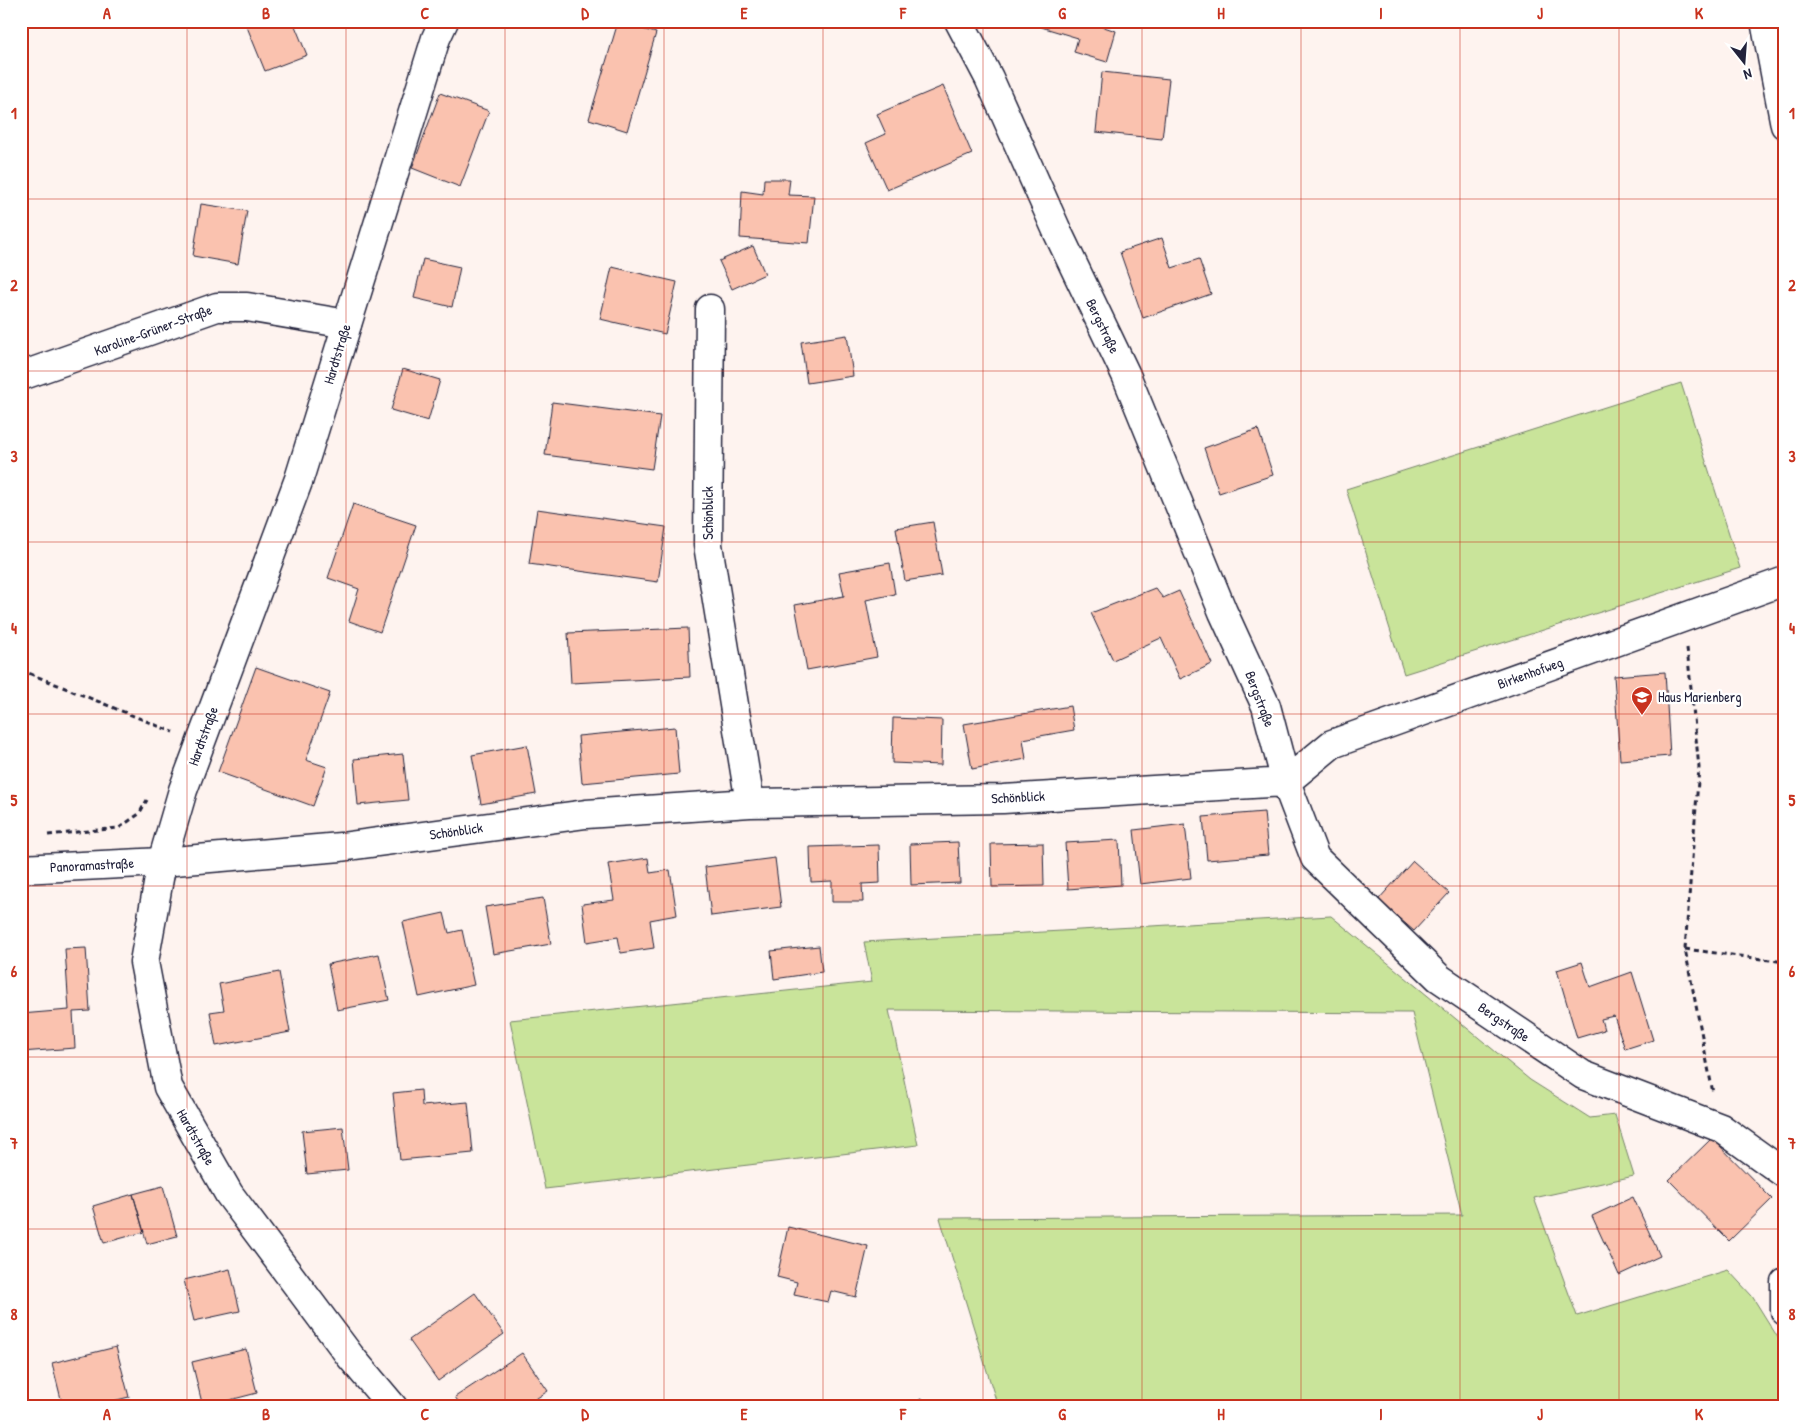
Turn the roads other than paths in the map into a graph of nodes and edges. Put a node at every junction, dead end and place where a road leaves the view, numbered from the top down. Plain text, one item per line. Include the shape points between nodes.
1 (444, 21) edge
2 (960, 21) edge
3 (1765, 21) edge
4 (1785, 125) edge
5 (710, 309) dead end
6 (347, 324) junction
7 (21, 376) edge
8 (1785, 581) edge
9 (1286, 782) junction
10 (750, 803) junction
11 (162, 862) junction
12 (21, 869) edge
13 (1785, 1174) edge
14 (1785, 1282) edge
15 (1785, 1311) edge
16 (393, 1407) edge

1 - 6 street, Hardtstraße
2 - 9 street, Bergstraße via 1126,375 1223,612 1266,706
3 - 4 street
5 - 10 street, Schönblick via 708,545
6 - 7 street, Karoline-Grüner-Straße via 246,307 217,307
6 - 11 street, Hardtstraße via 299,479 183,790
8 - 9 street, Birkenhofweg via 1332,744
9 - 10 street, Schönblick via 1003,799
9 - 13 street, Bergstraße via 1315,858 1439,978 1583,1075 1721,1128
10 - 11 street, Schönblick via 586,814 341,847
11 - 12 street, Panoramastraße
11 - 16 street, Hardtstraße via 144,962 168,1087 229,1194 350,1356
14 - 15 street

